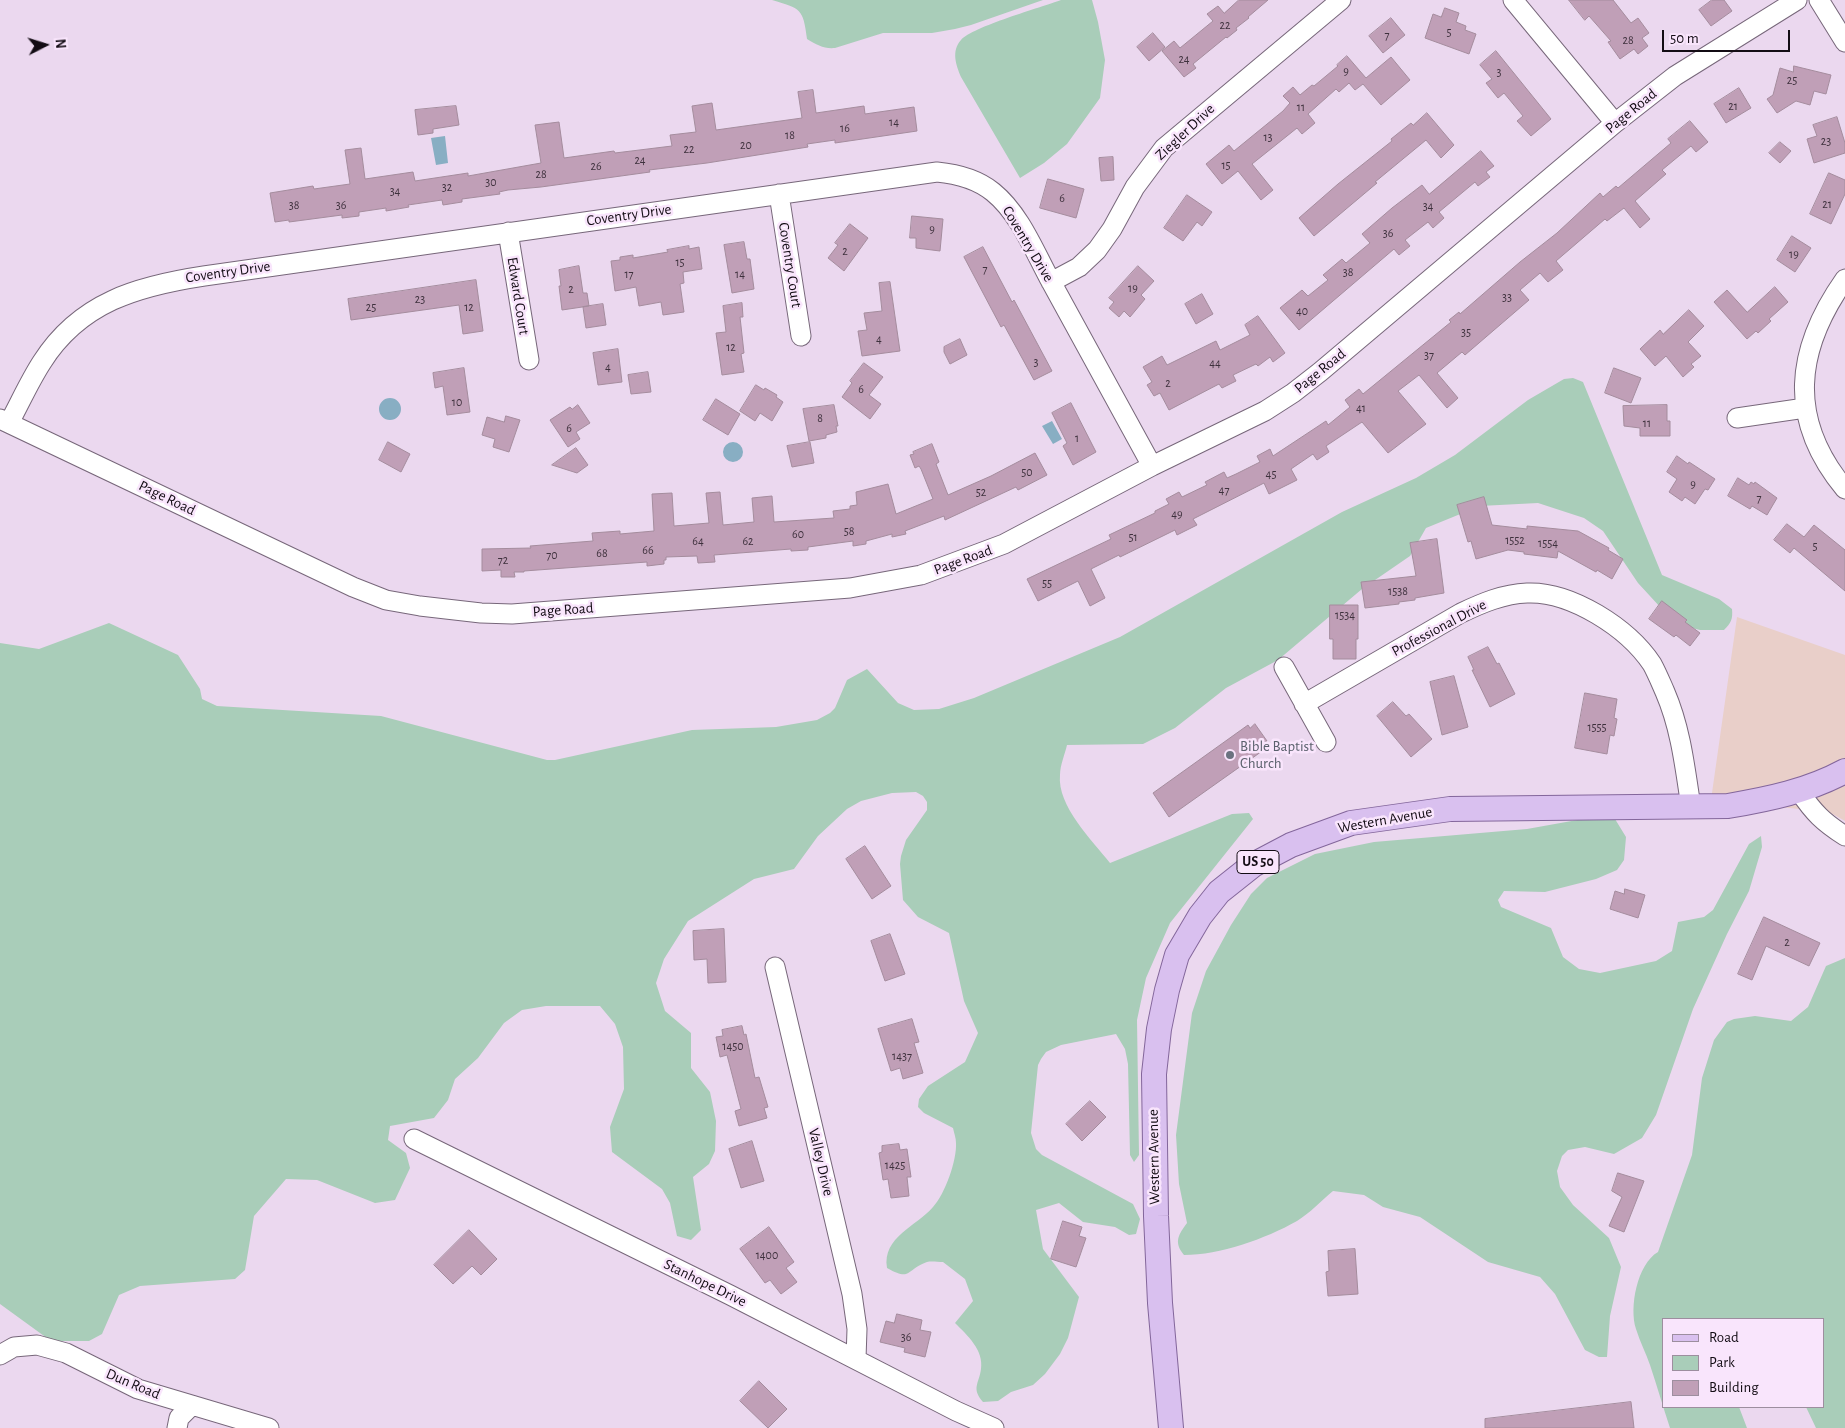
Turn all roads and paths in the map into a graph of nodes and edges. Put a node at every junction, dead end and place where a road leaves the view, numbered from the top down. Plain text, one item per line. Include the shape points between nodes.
1 (1341, 0) edge
2 (1512, 0) edge
3 (1796, 0) edge
4 (1819, 0) edge
5 (1845, 42) edge
6 (1615, 123) junction
7 (779, 194) junction
8 (508, 232) junction
9 (1845, 279) edge
10 (1052, 282) junction
11 (801, 336) dead end
12 (529, 360) dead end
13 (1805, 408) junction
14 (1737, 418) dead end
15 (5, 421) edge
16 (1152, 466) junction
17 (1845, 489) edge
18 (1284, 667) dead end
19 (1304, 704) junction
20 (1326, 742) dead end
21 (1845, 771) edge
22 (1799, 791) junction
23 (1691, 807) junction
24 (1845, 836) edge
25 (775, 967) dead end
26 (414, 1139) dead end
27 (0, 1355) edge
28 (856, 1359) junction
29 (192, 1406) junction
30 (177, 1428) edge
31 (269, 1428) edge
32 (994, 1428) edge
33 (1170, 1428) edge

1 - 10 street, Ziegler Drive via 1164,148 1135,186 1097,250 1079,267
2 - 6 street
3 - 6 street, Page Road via 1675,76
4 - 5 street
6 - 16 street, Page Road via 1293,393 1265,411
7 - 8 street, Coventry Drive
7 - 10 street, Coventry Drive via 915,174 957,174 994,192 1008,207
7 - 11 street, Coventry Court
8 - 12 street, Edward Court
8 - 15 street, Coventry Drive via 140,288 98,306 61,337
9 - 13 street via 1830,299 1810,345 1805,368
10 - 16 street, Coventry Drive
13 - 14 street
13 - 17 street via 1811,432 1823,457
15 - 16 street, Page Road via 352,587 386,600 481,613 521,613 850,588 921,575 1004,544
18 - 19 street
19 - 20 street
19 - 23 street, Professional Drive via 1461,612 1507,595 1548,594 1566,598 1588,609 1632,642 1652,664 1676,720
21 - 22 main road, Western Avenue / US 50
22 - 23 main road, Western Avenue / US 50 via 1728,806
22 - 24 street via 1813,812
23 - 33 main road, Western Avenue / US 50 via 1450,809 1351,823 1291,845 1253,865 1219,892 1177,955 1159,1029 1154,1074 1160,1304
25 - 28 street, Valley Drive via 852,1294 857,1329
26 - 28 street, Stanhope Drive
27 - 29 street, Dun Road via 14,1347 37,1345 66,1353 138,1389
28 - 32 street, Stanhope Drive
29 - 30 street via 180,1418
29 - 31 street, Dun Road

